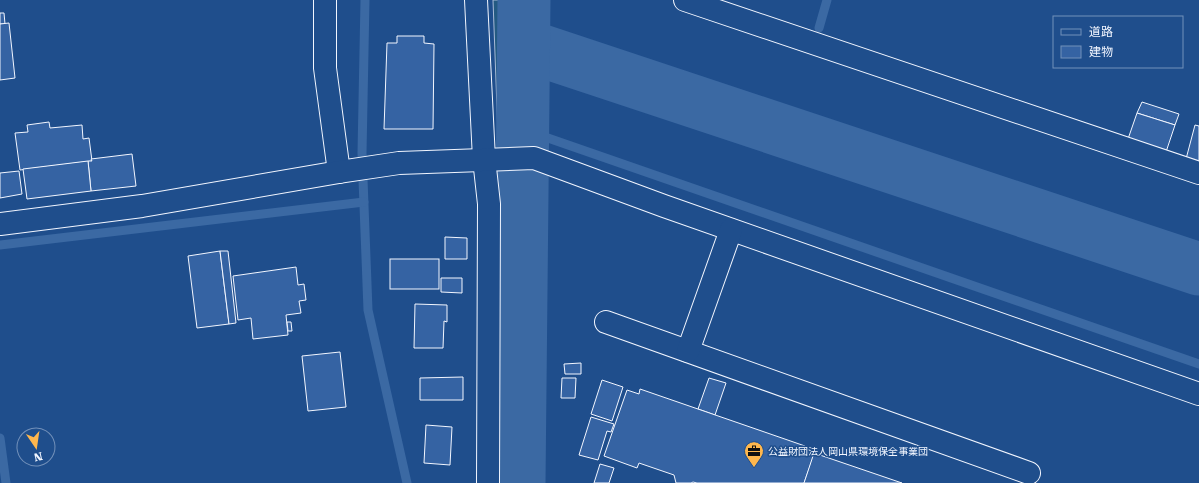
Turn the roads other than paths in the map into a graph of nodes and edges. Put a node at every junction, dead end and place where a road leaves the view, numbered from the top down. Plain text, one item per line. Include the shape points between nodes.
1 (325, 0) edge
2 (476, 0) edge
3 (684, 0) edge
4 (484, 159) junction
5 (346, 171) junction
6 (1199, 173) edge
7 (0, 224) edge
8 (731, 230) junction
9 (606, 322) dead end
10 (688, 351) junction
11 (1199, 394) edge
12 (1029, 473) dead end
13 (488, 483) edge

1 - 5 street via 325,68
2 - 4 street
3 - 6 street
4 - 5 street via 374,166
4 - 8 street via 534,158
4 - 13 street via 489,204
5 - 7 street via 142,206
8 - 10 street
8 - 11 street
9 - 10 street
10 - 12 street

